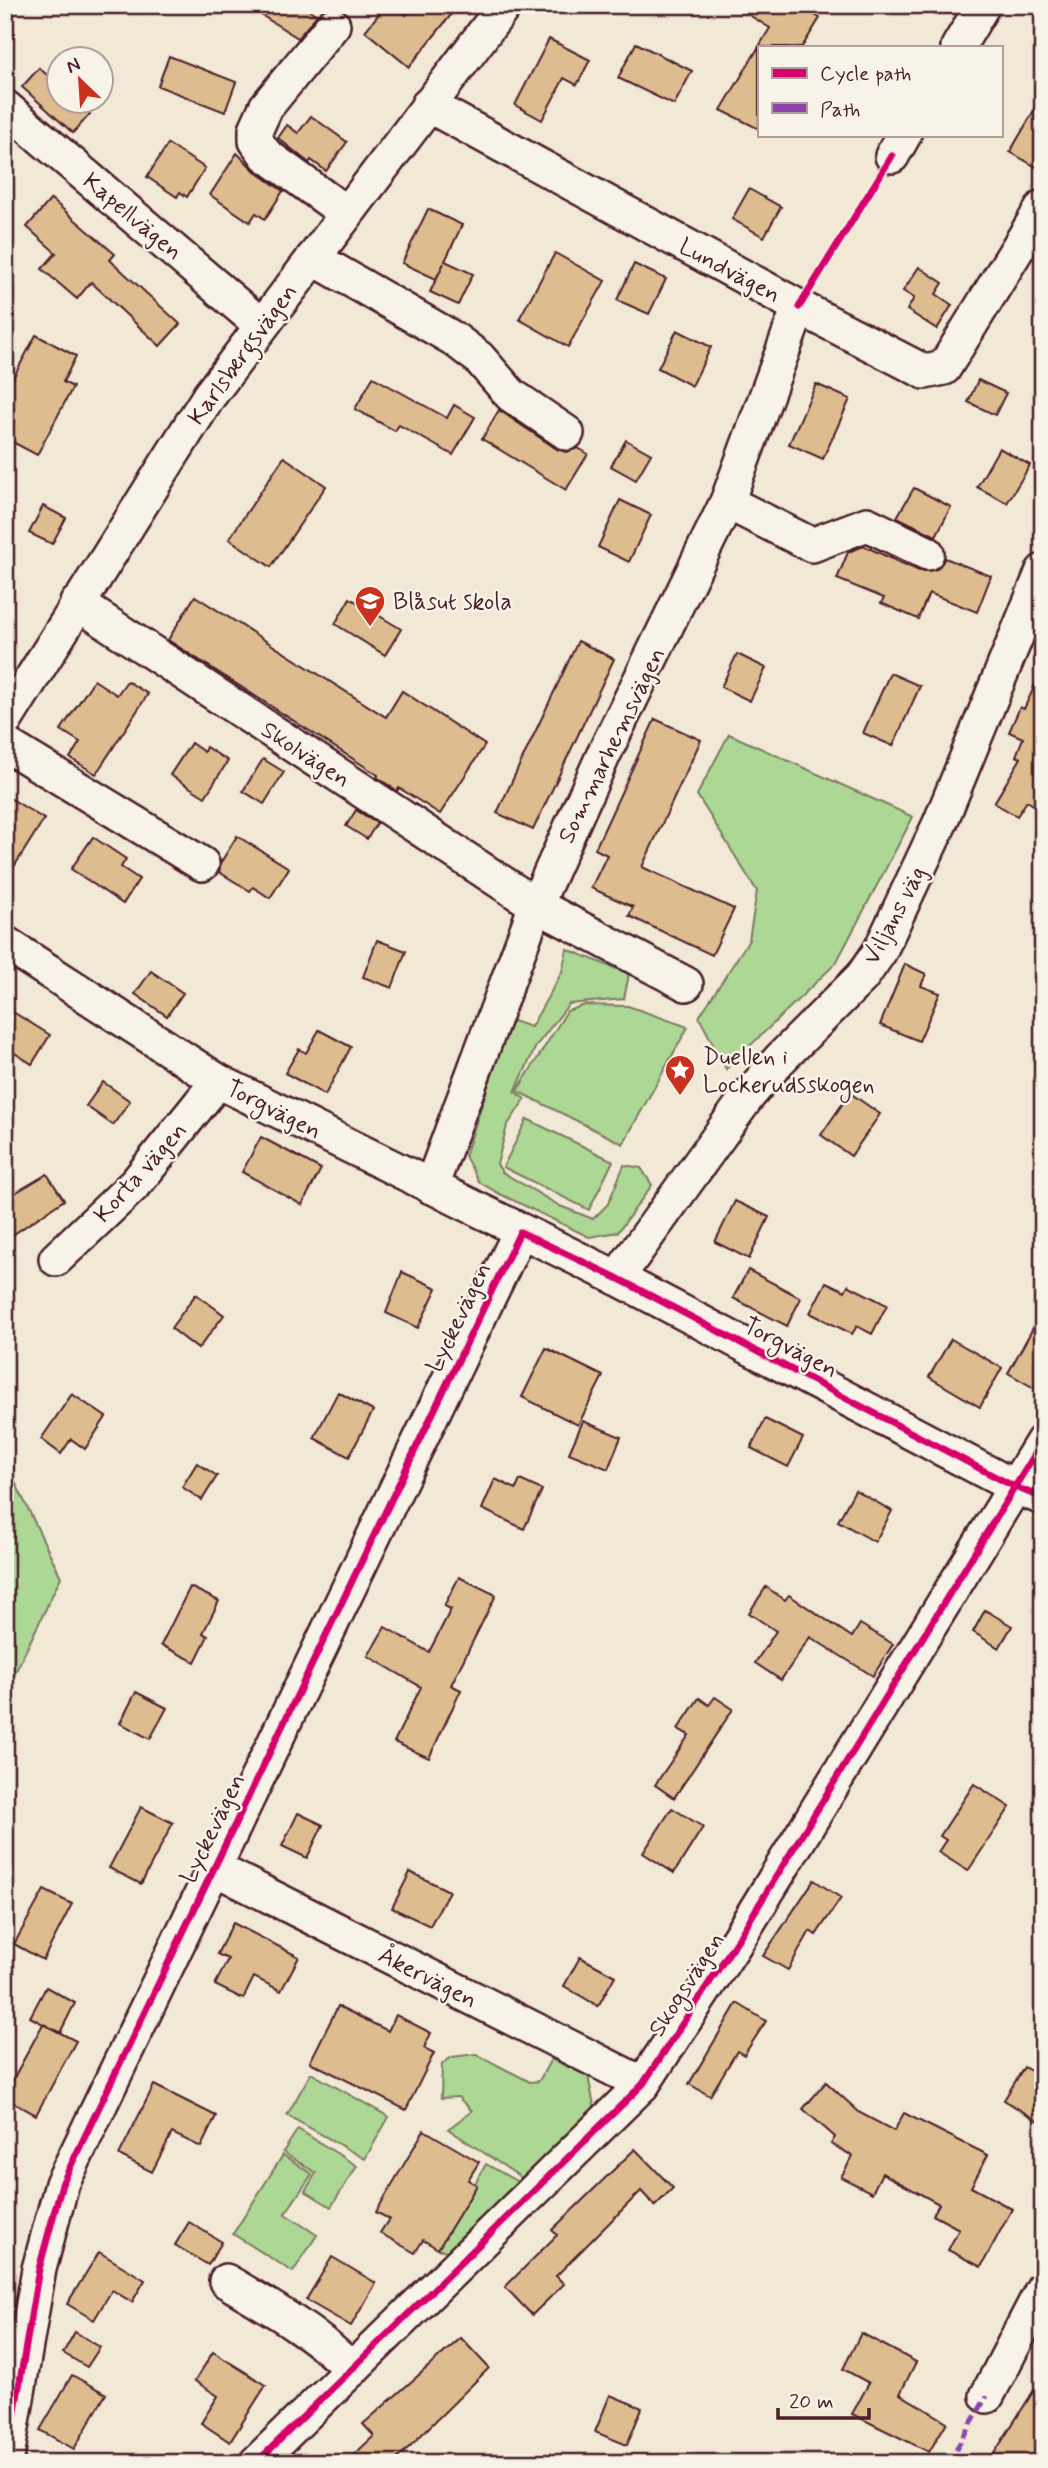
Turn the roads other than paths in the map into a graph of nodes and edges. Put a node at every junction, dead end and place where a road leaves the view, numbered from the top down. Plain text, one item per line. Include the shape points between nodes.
1 (505, 5) edge
2 (984, 5) edge
3 (333, 25) dead end
4 (959, 46) edge
5 (428, 105) junction
6 (5, 107) edge
7 (1043, 208) edge
8 (346, 213) junction
9 (313, 258) junction
10 (799, 307) junction
11 (261, 325) junction
12 (568, 433) dead end
13 (727, 502) junction
14 (927, 553) dead end
15 (1043, 571) edge
16 (77, 603) junction
17 (5, 721) edge
18 (5, 744) edge
19 (202, 864) dead end
20 (536, 905) junction
21 (5, 943) edge
22 (686, 984) dead end
23 (218, 1081) junction
24 (431, 1187) junction
25 (520, 1232) junction
26 (56, 1259) dead end
27 (617, 1278) junction
28 (1043, 1441) edge
29 (1029, 1492) edge
30 (214, 1868) junction
31 (643, 2084) junction
32 (226, 2281) dead end
33 (1043, 2288) edge
34 (17, 2323) edge
35 (352, 2370) junction
36 (987, 2396) dead end
37 (270, 2459) edge
38 (6, 2463) edge

1 - 5 street, Karlsbergsvägen
2 - 4 street
3 - 8 street via 266,107 256,129 266,155
5 - 8 street, Karlsbergsvägen
5 - 10 street, Lundvägen
6 - 11 street, Kapellvägen
7 - 10 street, Lundvägen via 944,368 935,372 925,372
8 - 9 street, Karlsbergsvägen
9 - 11 street, Karlsbergsvägen
9 - 12 street via 454,339 485,364 511,395
10 - 13 street, Sommarhemsvägen
11 - 16 street, Karlsbergsvägen via 190,424
13 - 14 street via 804,543 824,542 867,524
13 - 20 street, Sommarhemsvägen
15 - 27 street, Viljans väg via 940,823 880,951 862,977 748,1096
16 - 17 street, Karlsbergsvägen
16 - 20 street, Skolvägen
18 - 19 street
20 - 22 street, Skolvägen
20 - 24 street, Sommarhemsvägen
21 - 23 street, Torgvägen
23 - 24 street, Torgvägen
23 - 26 street, Korta vägen via 136,1183
24 - 25 street, Torgvägen
25 - 27 street, Torgvägen
25 - 30 street, Lyckevägen
27 - 29 street, Torgvägen
28 - 29 street, Skogsvägen
29 - 31 street, Skogsvägen
30 - 31 street, Åkervägen
30 - 34 street, Lyckevägen via 62,2184
31 - 35 street, Skogsvägen
32 - 35 street via 288,2318
33 - 36 street
34 - 38 street, Lyckevägen
35 - 37 street, Skogsvägen

